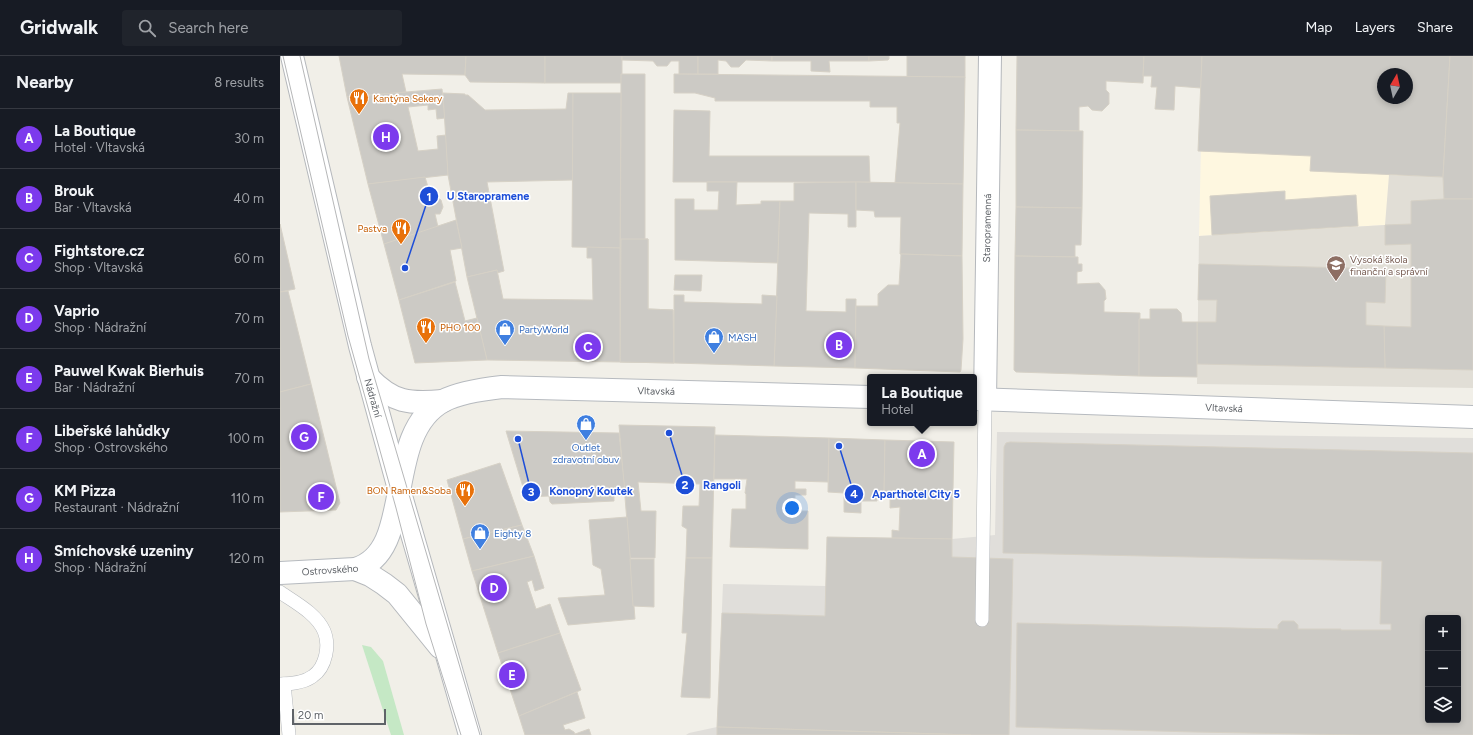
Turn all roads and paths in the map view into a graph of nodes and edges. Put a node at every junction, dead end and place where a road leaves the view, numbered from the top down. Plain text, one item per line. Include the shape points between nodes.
1 (292, 56) edge
2 (990, 56) edge
3 (368, 377) junction
4 (867, 397) edge
5 (979, 400) edge
6 (443, 401) junction
7 (1473, 417) edge
8 (399, 489) junction
9 (355, 569) junction
10 (280, 573) edge
11 (280, 592) edge
12 (982, 620) dead end
13 (447, 657) junction
14 (282, 684) edge
15 (289, 735) edge
16 (470, 735) edge

1 - 3 street, Nádražní
2 - 5 street, Staropramenná
3 - 6 street, Vltavská via 378,388 396,399 422,403
3 - 8 street, Nádražní
4 - 6 street, Vltavská via 502,388 474,392
5 - 7 street, Vltavská
5 - 12 lane
6 - 8 street, Vltavská via 425,415 414,433 405,458
8 - 9 street, Ostrovského via 391,531 384,545 372,562
8 - 13 street, Nádražní
9 - 10 street, Ostrovského
9 - 13 street via 375,578 397,594
11 - 14 lane via 315,618 324,630 326,640 324,660 313,676 301,682
13 - 16 street, Nádražní
14 - 15 lane

